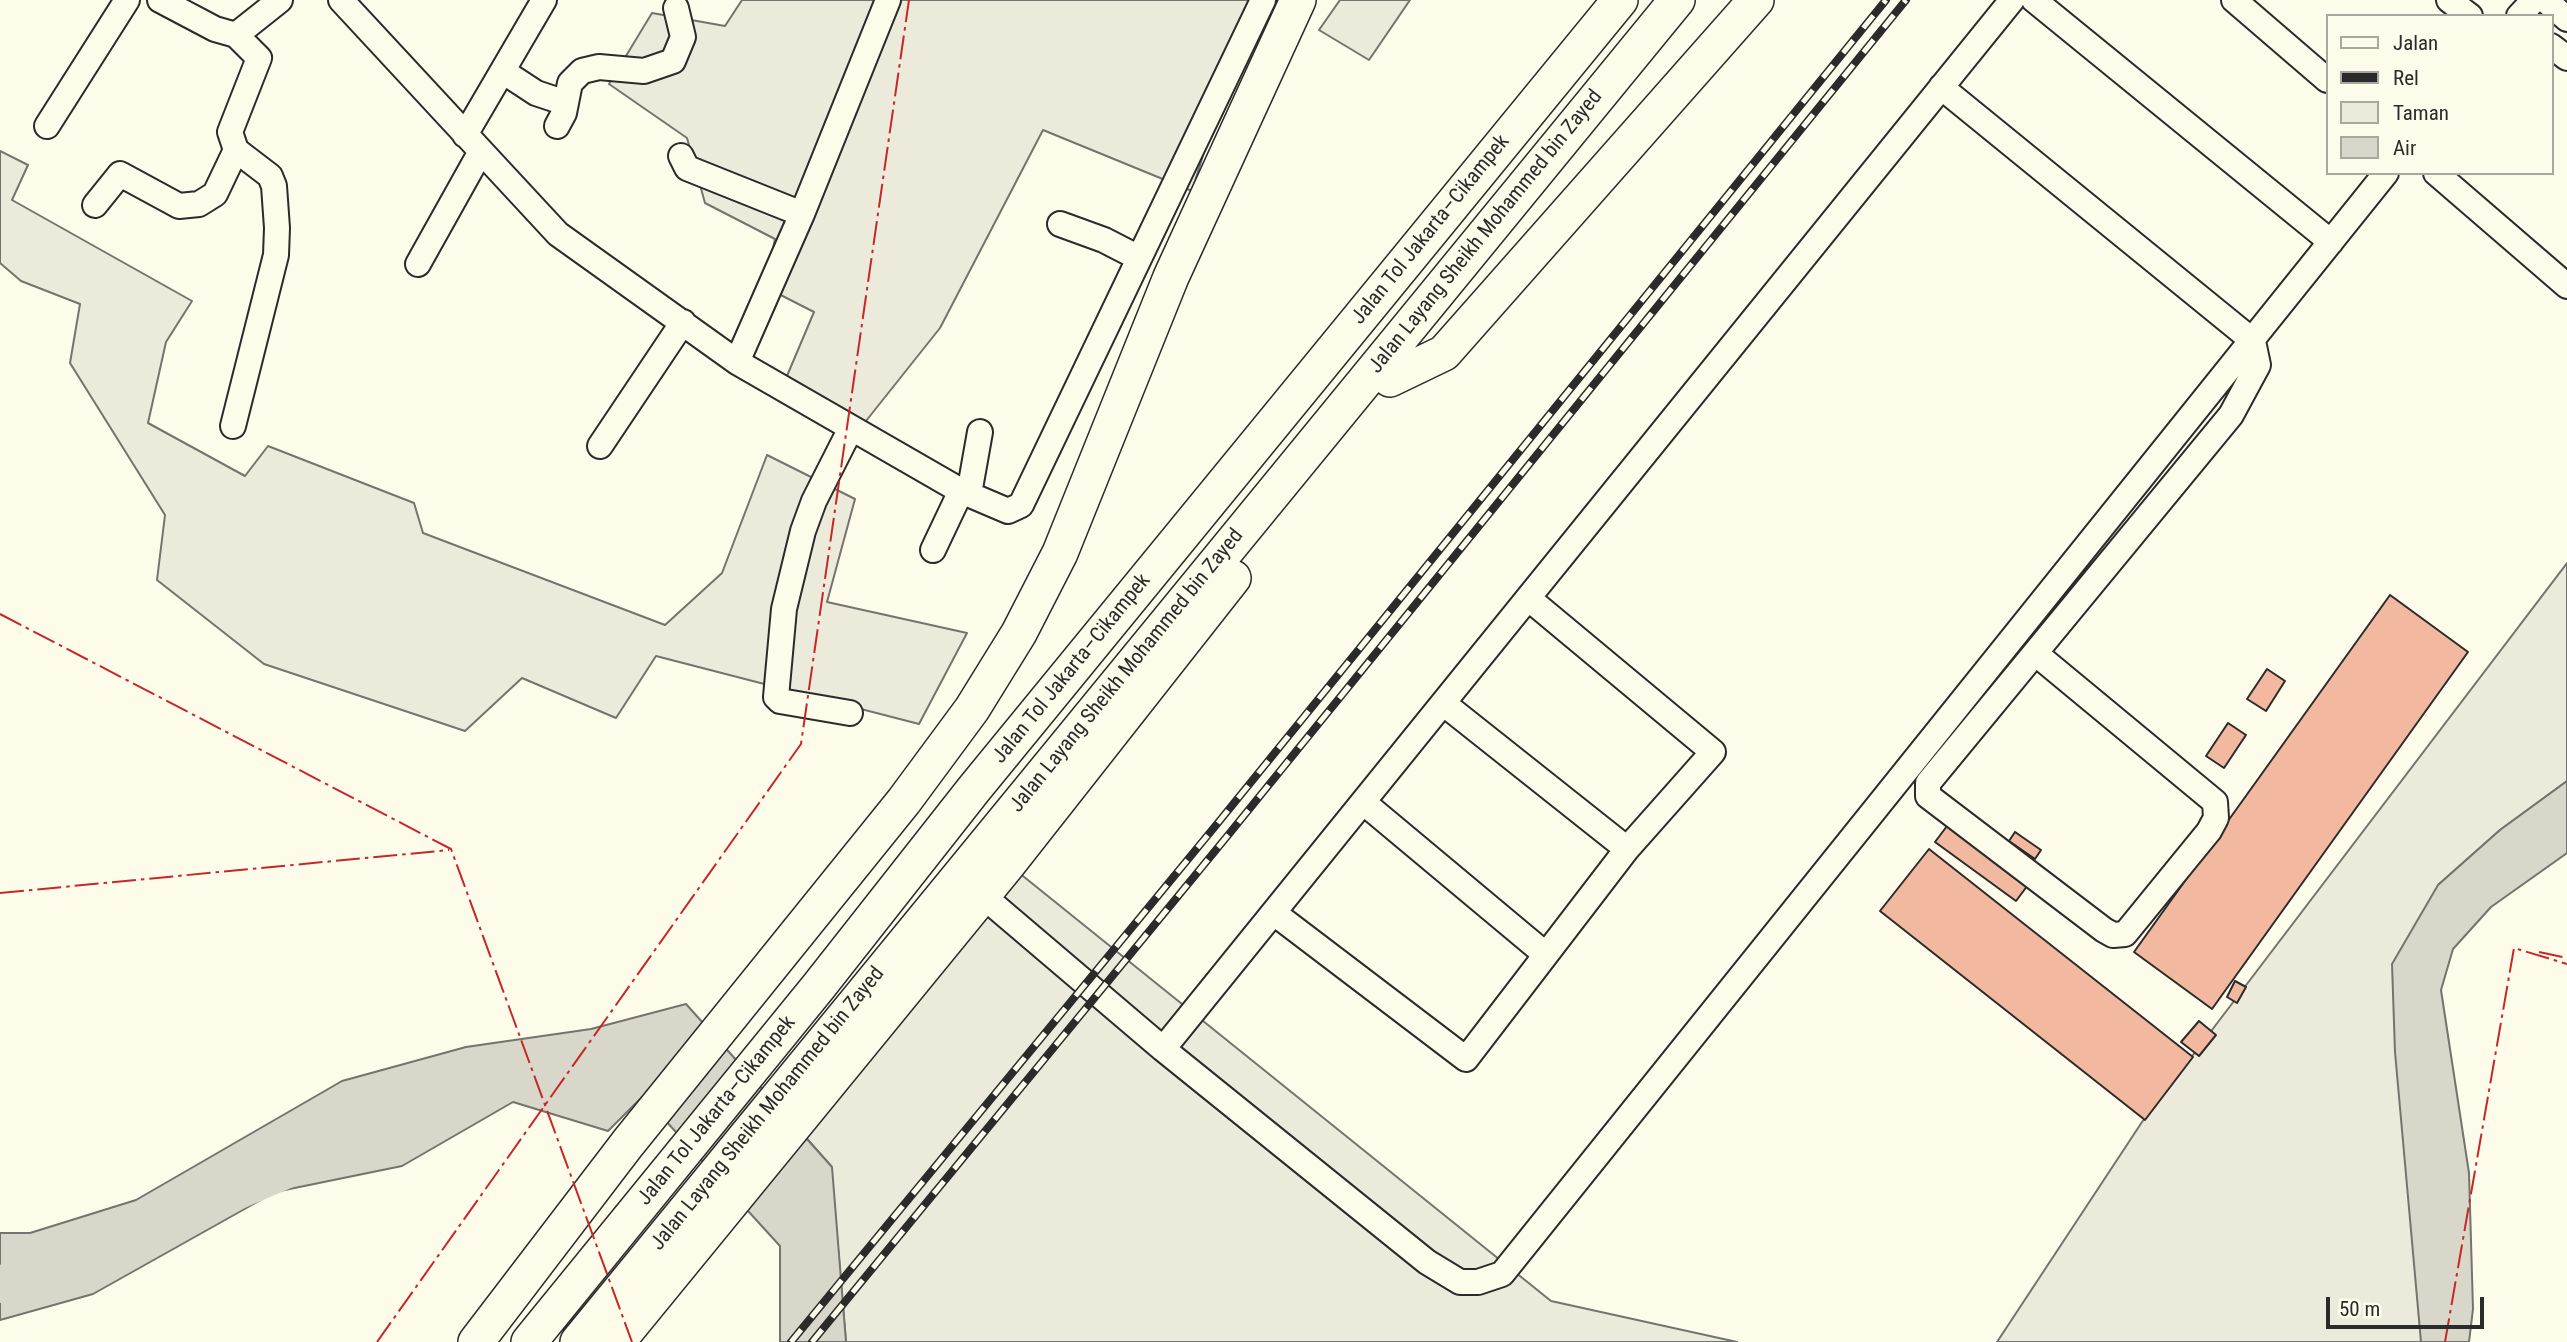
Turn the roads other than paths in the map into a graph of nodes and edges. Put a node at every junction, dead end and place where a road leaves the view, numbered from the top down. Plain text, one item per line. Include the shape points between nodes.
1 (127, 0) edge
2 (160, 0) edge
3 (280, 0) edge
4 (341, 0) edge
5 (544, 0) edge
6 (888, 0) edge
7 (1263, 0) edge
8 (1298, 0) edge
9 (1620, 0) edge
10 (1636, 0) edge
11 (1677, 0) edge
12 (1699, 0) edge
13 (1756, 0) edge
14 (2012, 0) edge
15 (2034, 0) edge
16 (2234, 0) edge
17 (2449, 0) edge
18 (2534, 0) edge
19 (2545, 0) edge
20 (673, 3) edge
21 (2467, 14) edge
22 (2521, 14) edge
23 (2567, 19) edge
24 (236, 35) junction
25 (504, 72) junction
26 (2326, 79) edge
27 (1941, 87) junction
28 (566, 103) junction
29 (47, 126) dead end
30 (556, 126) dead end
31 (473, 144) junction
32 (236, 150) junction
33 (681, 156) dead end
34 (2384, 175) edge
35 (2438, 175) edge
36 (95, 205) dead end
37 (802, 214) junction
38 (1059, 224) dead end
39 (2331, 242) junction
40 (1139, 258) junction
41 (418, 264) dead end
42 (2567, 286) edge
43 (683, 322) junction
44 (2253, 341) junction
45 (737, 362) junction
46 (1390, 379) junction
47 (233, 426) dead end
48 (850, 430) junction
49 (980, 432) dead end
50 (600, 446) dead end
51 (965, 493) junction
52 (933, 550) dead end
53 (1528, 598) junction
54 (2035, 653) junction
55 (1443, 703) junction
56 (850, 713) dead end
57 (1363, 802) junction
58 (1627, 849) junction
59 (982, 895) junction
60 (1274, 913) junction
61 (1545, 954) junction
62 (1163, 1049) junction
63 (476, 1342) edge
64 (529, 1342) edge
65 (552, 1342) edge
66 (578, 1342) edge
67 (617, 1342) edge

1 - 29 street
2 - 24 street
3 - 24 street
4 - 31 street
5 - 25 street
6 - 37 street
7 - 40 street
8 - 63 highway via 1171,277 1060,553 1019,633 972,709 904,801 628,1143
9 - 64 highway, Jalan Tol Jakarta–Cikampek via 974,789
10 - 65 highway, Jalan Layang Sheikh Mohammed bin Zayed via 910,905
11 - 66 highway, Jalan Layang Sheikh Mohammed bin Zayed
12 - 46 highway
13 - 46 highway via 1444,353
14 - 27 street
15 - 39 street
16 - 26 street
17 - 21 street
18 - 22 street
19 - 23 street
20 - 28 street via 682,37 673,61 643,71 622,67 582,71 570,83
24 - 32 street via 259,58 230,132
25 - 28 street via 536,93
25 - 31 street
27 - 44 street
27 - 53 street
28 - 30 street
31 - 41 street
31 - 43 street via 558,234
32 - 36 street via 215,194 199,204 179,206 120,174
32 - 47 street via 270,176 278,228 276,255
33 - 37 street via 687,168
34 - 39 street
35 - 42 street
37 - 45 street
38 - 40 street
39 - 44 street
40 - 51 street via 1021,505 1008,511
43 - 45 street
43 - 50 street
44 - 54 street via 2258,365 2231,415
44 - 62 street via 1502,1274 1478,1282 1460,1282 1444,1275
45 - 48 street
46 - 59 highway
48 - 51 street
48 - 56 street via 803,531 784,609 776,697
49 - 51 street
51 - 52 street
53 - 55 street
53 - 58 street via 1713,752
54 - 54 street via 1928,783 1928,796 2104,930 2125,934 2209,831 2216,818 2215,802
55 - 57 street
55 - 58 street
57 - 60 street
57 - 61 street
58 - 61 street
59 - 62 street
59 - 67 highway
60 - 61 street via 1466,1059
60 - 62 street

